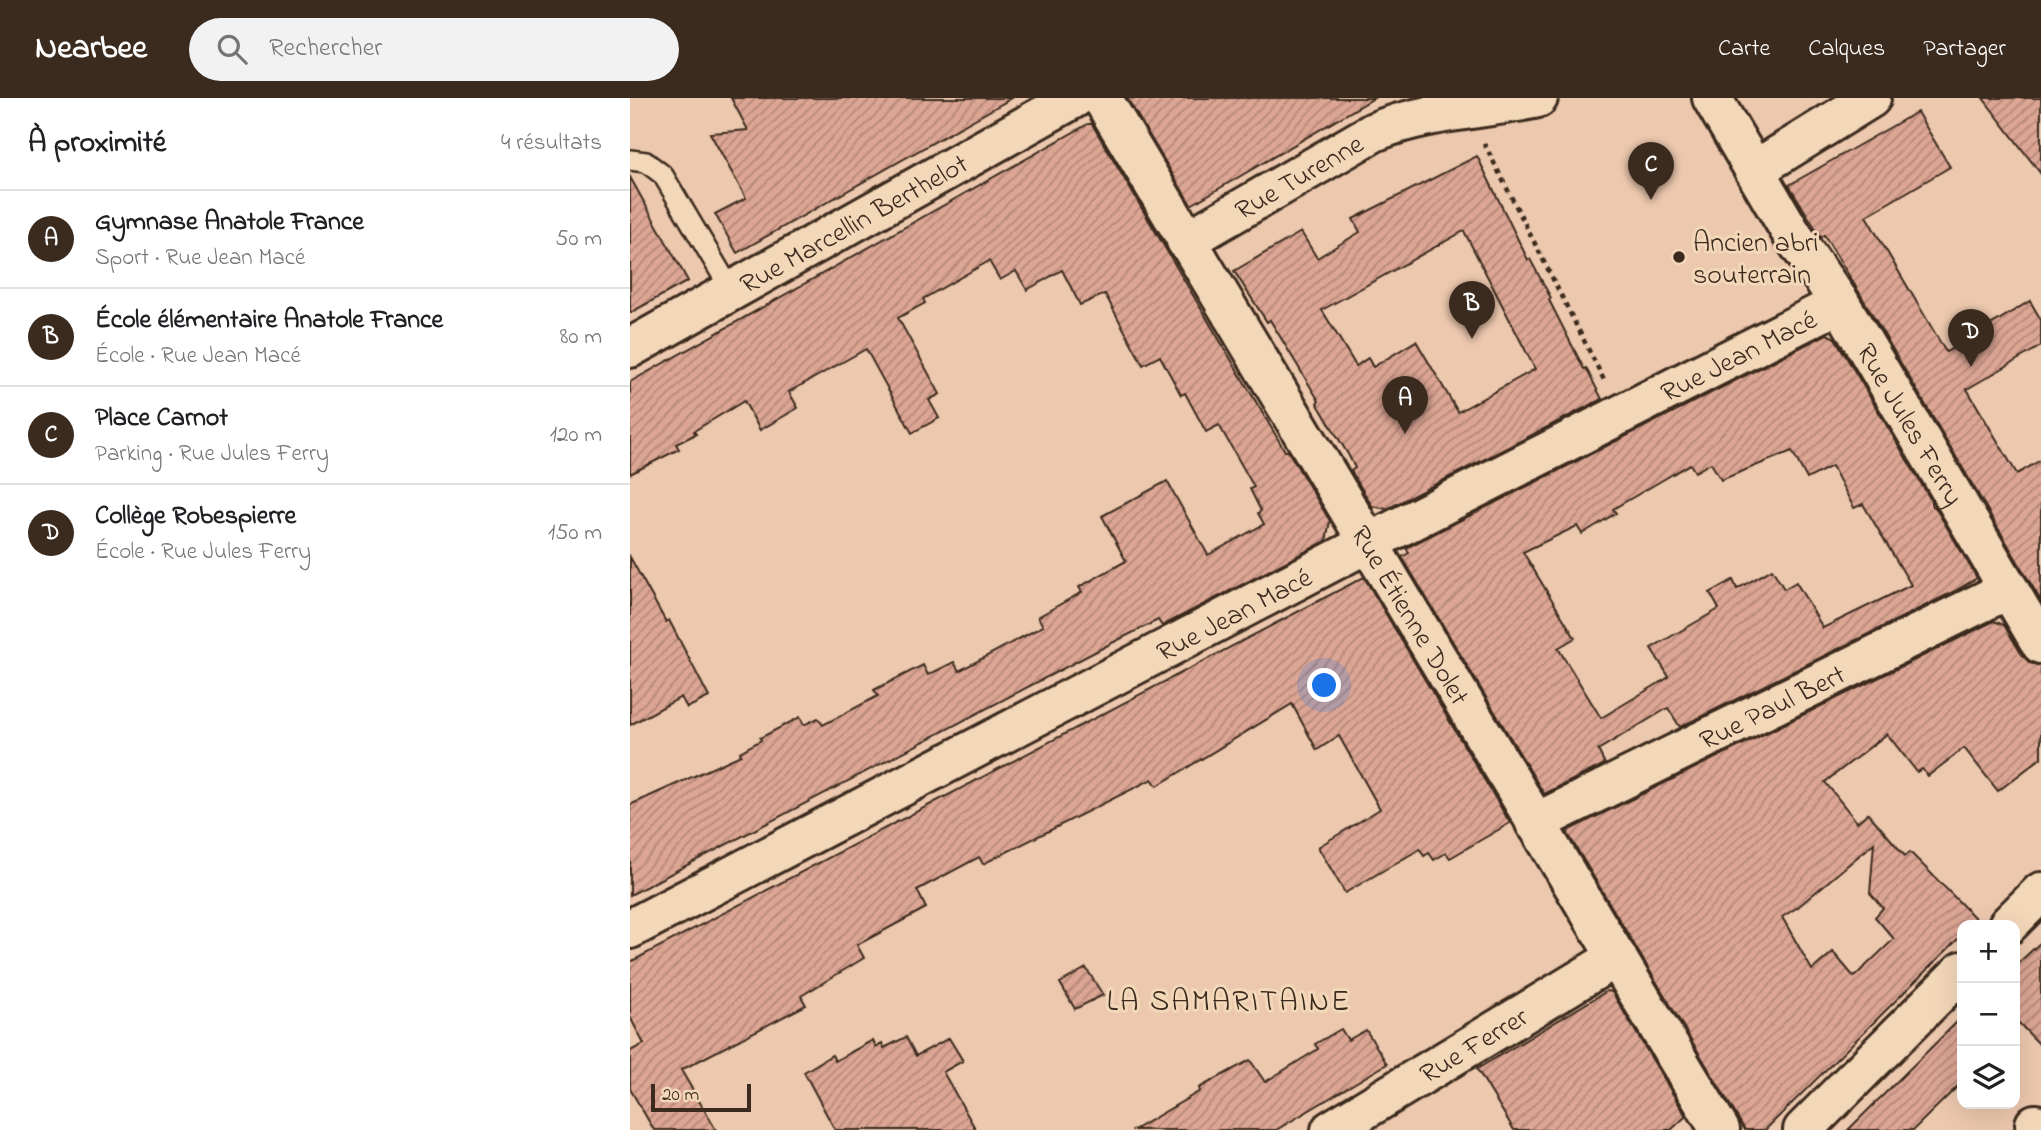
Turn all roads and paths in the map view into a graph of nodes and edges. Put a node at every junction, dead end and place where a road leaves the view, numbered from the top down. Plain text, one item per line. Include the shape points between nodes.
1 (1075, 98) edge
2 (1102, 98) edge
3 (1538, 98) edge
4 (1712, 98) edge
5 (1871, 98) edge
6 (1467, 109) junction
7 (630, 160) edge
8 (1755, 170) junction
9 (1186, 241) junction
10 (732, 290) junction
11 (1840, 303) junction
12 (630, 348) edge
13 (1622, 414) junction
14 (1368, 543) junction
15 (2009, 589) junction
16 (2041, 643) edge
17 (1535, 823) junction
18 (2041, 892) edge
19 (2013, 920) edge
20 (630, 929) edge
21 (1617, 957) junction
22 (1957, 976) edge
23 (1331, 1130) edge
24 (1720, 1130) edge
25 (1803, 1130) edge

1 - 10 street, Rue Marcellin Berthelot
2 - 9 street, Rue Étienne Dolet
3 - 6 street, Rue Turenne
4 - 8 street, Rue Jules Ferry
5 - 8 street
6 - 9 street, Rue Turenne via 1421,116 1374,132
6 - 13 path
7 - 10 lane via 646,162 663,175
8 - 11 street, Rue Jules Ferry via 1793,236
9 - 14 street, Rue Étienne Dolet
10 - 12 street, Rue Marcellin Berthelot
11 - 13 street, Rue Jean Macé
11 - 15 street, Rue Jules Ferry
13 - 14 street, Rue Jean Macé
14 - 17 street, Rue Étienne Dolet
14 - 20 street, Rue Jean Macé
15 - 16 street, Rue Jules Ferry
15 - 17 street, Rue Paul Bert
17 - 21 street, Rue Étienne Dolet
18 - 19 street
21 - 23 street, Rue Ferrer
21 - 24 street, Rue Étienne Dolet
22 - 25 street

